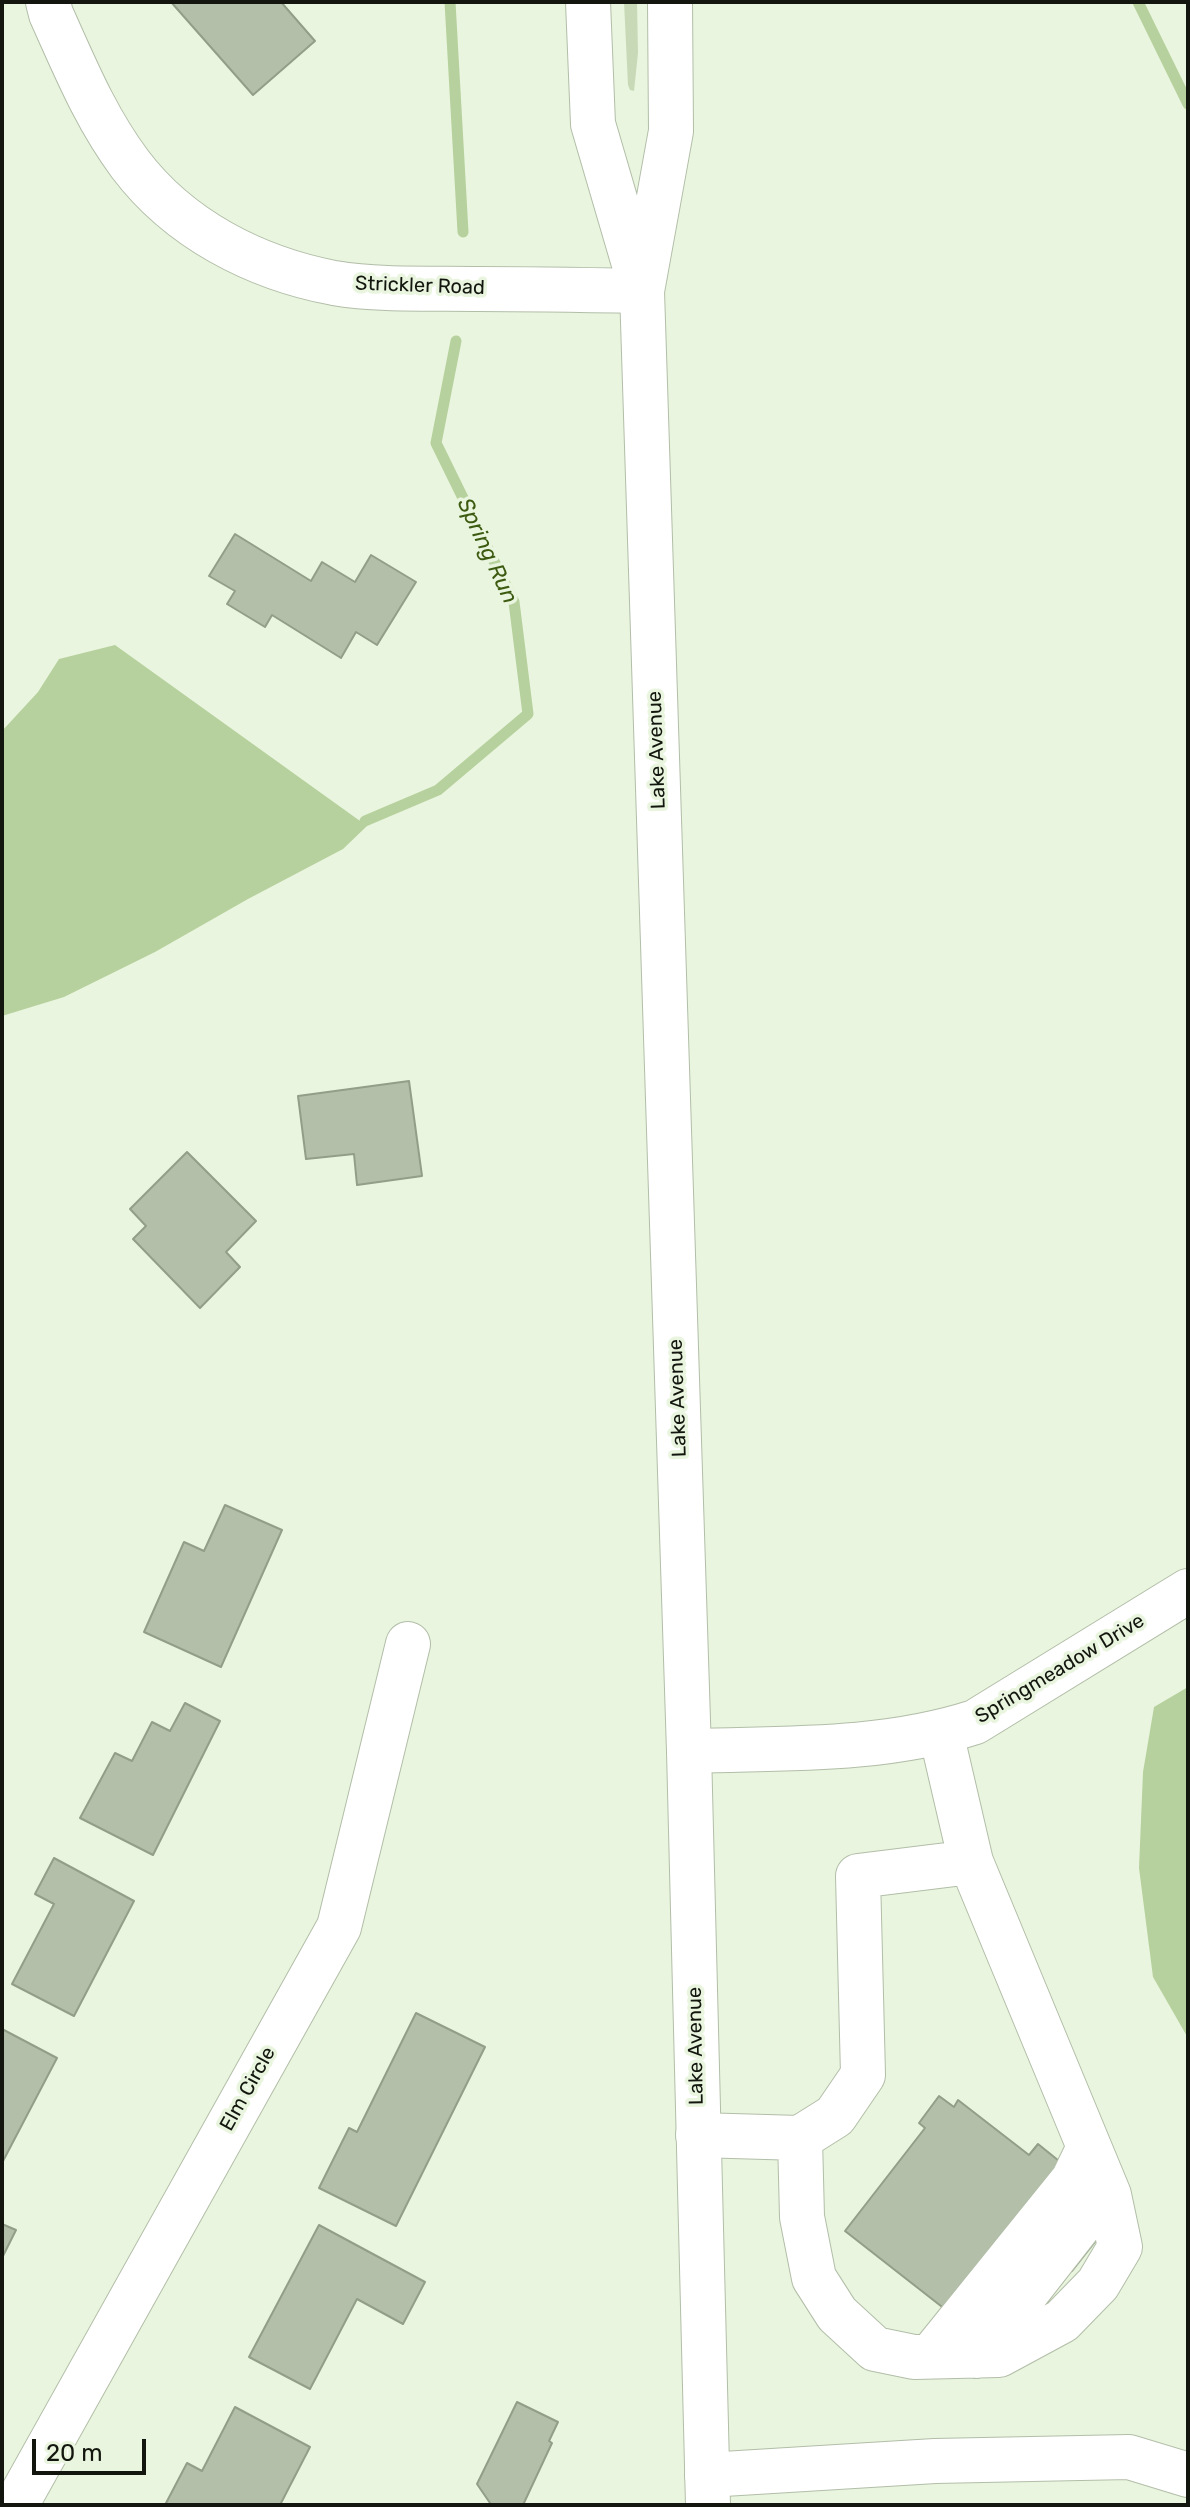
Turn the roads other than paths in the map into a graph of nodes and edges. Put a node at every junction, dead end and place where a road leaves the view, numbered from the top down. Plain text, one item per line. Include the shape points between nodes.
1 (48, 2) edge
2 (588, 2) edge
3 (670, 2) edge
4 (642, 291) junction
5 (1188, 1591) edge
6 (408, 1644) dead end
7 (941, 1733) junction
8 (689, 1751) junction
9 (971, 1862) junction
10 (698, 2135) junction
11 (800, 2138) junction
12 (1102, 2180) junction
13 (965, 2356) junction
14 (1188, 2475) edge
15 (707, 2490) edge
16 (16, 2505) edge

1 - 4 main road, Strickler Road via 97,115 131,166 174,211 214,240 267,265 334,283 393,289
2 - 4 main road, Lake Avenue via 593,124
3 - 4 main road, Lake Avenue via 671,131
4 - 8 main road, Lake Avenue
5 - 7 main road, Springmeadow Drive via 975,1722
6 - 16 main road, Elm Circle via 339,1927
7 - 8 main road, Springmeadow Drive via 853,1746
7 - 9 main road
8 - 10 main road, Lake Avenue
9 - 11 main road via 858,1876 863,2075 835,2116
9 - 12 main road
10 - 11 main road
10 - 15 main road, Lake Avenue
11 - 13 main road via 802,2217 814,2278 837,2314 875,2349 914,2357
12 - 13 main road via 1073,2180
12 - 13 main road via 1120,2247 1098,2284 1062,2321
14 - 15 main road via 1129,2457 935,2461

